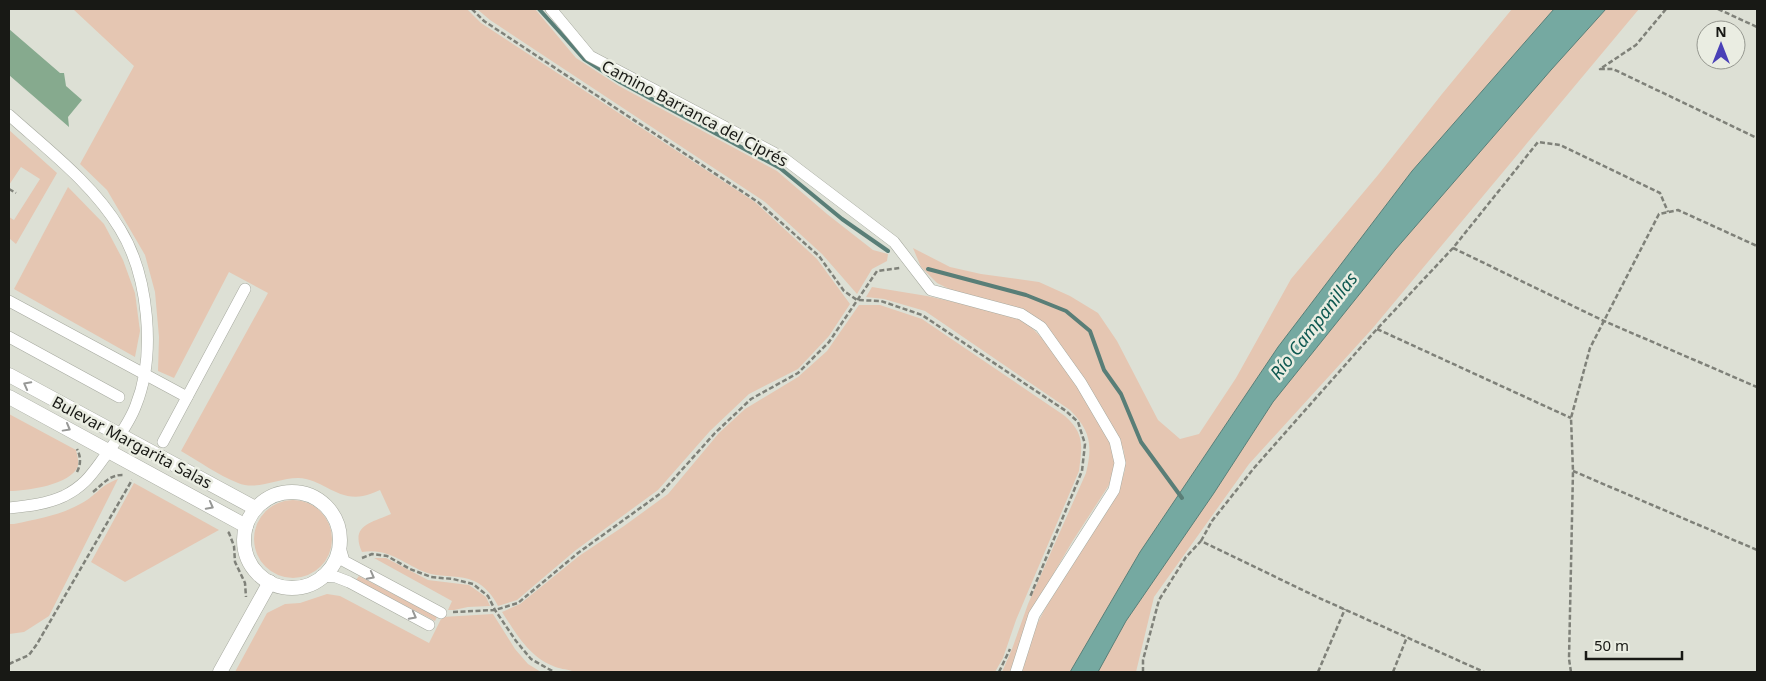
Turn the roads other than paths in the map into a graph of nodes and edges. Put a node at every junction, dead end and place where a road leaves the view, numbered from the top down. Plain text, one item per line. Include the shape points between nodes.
1 (551, 9) edge
2 (9, 116) edge
3 (245, 289) dead end
4 (9, 301) edge
5 (9, 337) edge
6 (9, 375) edge
7 (145, 375) junction
8 (9, 397) edge
9 (119, 397) dead end
10 (187, 397) junction
11 (121, 436) junction
12 (163, 442) dead end
13 (108, 451) junction
14 (9, 508) edge
15 (255, 508) junction
16 (246, 526) junction
17 (339, 544) junction
18 (321, 576) junction
19 (270, 582) junction
20 (441, 613) road end
21 (429, 625) dead end
22 (220, 672) edge
23 (1016, 672) edge

1 - 23 street, Camino Barranca del Ciprés via 590,56 782,157 894,242 931,290 1021,314 1042,327 1115,440 1120,463 1114,490 1034,614
2 - 7 street via 74,175 121,230 144,292 148,342
3 - 10 street
4 - 7 street
5 - 9 street, Bulevar Margarita Salas
11 -> 6 street, Bulevar Margarita Salas
7 - 10 street
7 - 11 street via 136,406
8 -> 13 street, Bulevar Margarita Salas
10 - 12 street
11 - 13 street
11 - 15 street, Bulevar Margarita Salas
13 - 14 street via 93,474 64,496 35,506
13 -> 16 street, Bulevar Margarita Salas
15 - 16 street
15 - 17 street via 281,492 313,495 328,506 340,528
16 - 19 street via 247,557 258,574
17 - 18 street via 332,568
17 -> 20 street via 344,560
18 - 19 street via 308,585 294,588
18 -> 21 street via 349,582
19 - 22 street

